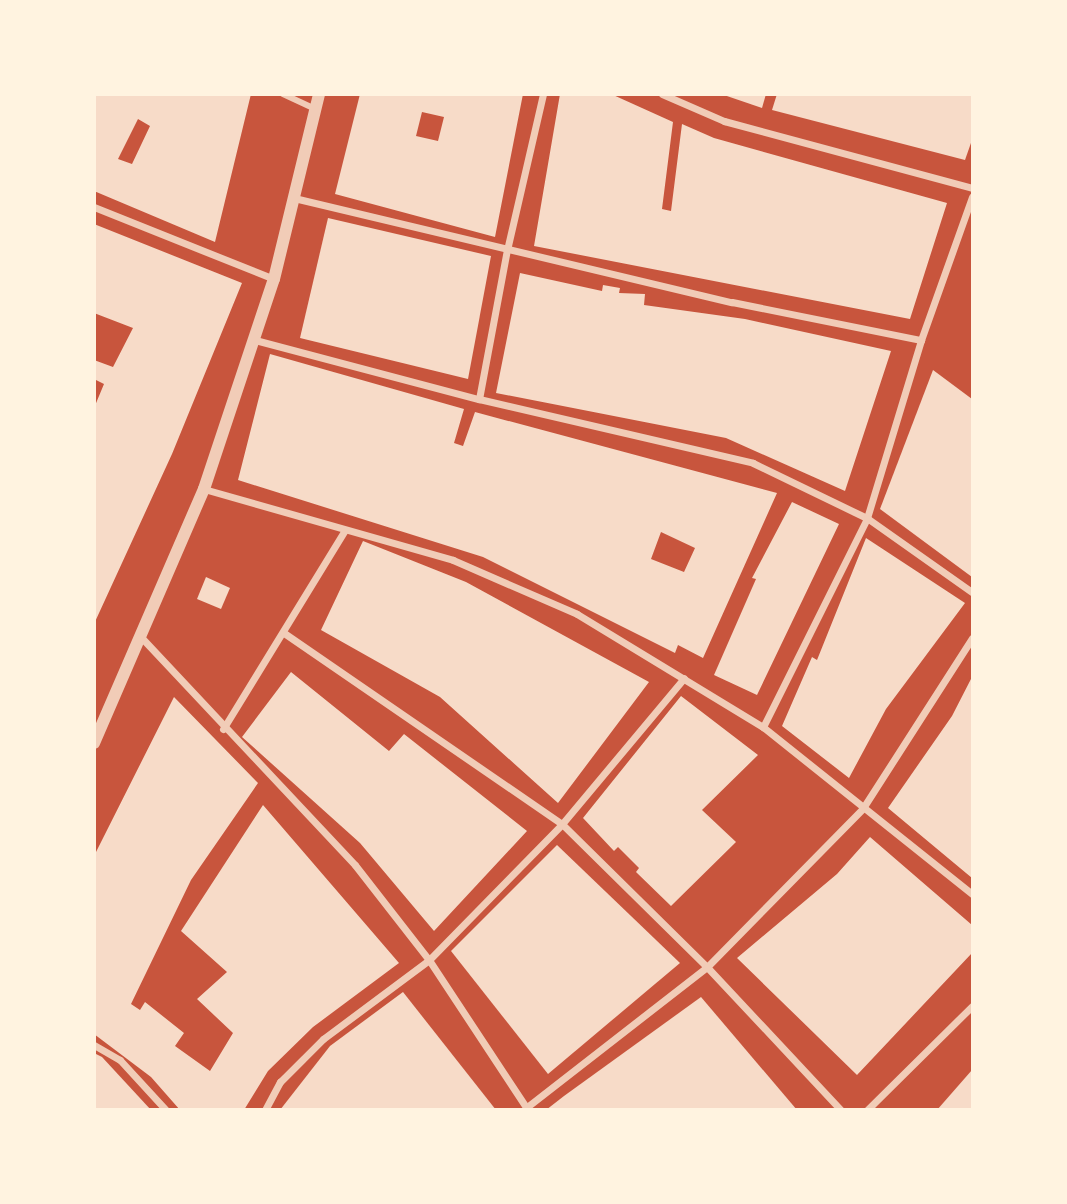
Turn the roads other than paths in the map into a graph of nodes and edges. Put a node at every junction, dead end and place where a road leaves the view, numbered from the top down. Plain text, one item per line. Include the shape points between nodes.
1 (283, 94) edge
2 (319, 94) edge
3 (543, 94) edge
4 (662, 94) edge
5 (316, 109) junction
6 (972, 188) edge
7 (972, 197) edge
8 (295, 198) junction
9 (94, 207) edge
10 (507, 250) junction
11 (274, 279) junction
12 (255, 340) junction
13 (921, 340) junction
14 (479, 399) junction
15 (204, 489) junction
16 (867, 518) junction
17 (345, 530) junction
18 (972, 592) edge
19 (284, 633) junction
20 (140, 635) junction
21 (972, 638) edge
22 (684, 678) junction
23 (762, 727) junction
24 (223, 729) junction
25 (94, 743) edge
26 (863, 808) junction
27 (562, 824) junction
28 (972, 894) edge
29 (429, 960) junction
30 (707, 967) junction
31 (972, 1006) edge
32 (94, 1045) edge
33 (528, 1108) edge
34 (166, 1110) edge
35 (265, 1110) edge
36 (841, 1110) edge
37 (867, 1110) edge

1 - 5 street
2 - 5 street
3 - 10 street
4 - 6 street via 724,121
5 - 8 street
7 - 13 street
8 - 10 street
8 - 11 street
9 - 11 street
10 - 13 street
10 - 14 street
11 - 12 street
12 - 14 street
12 - 15 street
13 - 16 street
14 - 16 street via 752,463
15 - 17 street
15 - 20 street
16 - 18 street
16 - 23 street
17 - 19 street
17 - 22 street via 453,560 577,614
19 - 24 street
19 - 27 street
20 - 24 street
20 - 25 street
21 - 26 street
22 - 23 street
22 - 27 street
23 - 26 street
24 - 29 street via 355,865
26 - 28 street
26 - 30 street
27 - 29 street
27 - 30 street
29 - 33 street
29 - 35 street via 323,1039 279,1082
30 - 33 street
30 - 36 street
31 - 37 street
32 - 34 street via 120,1060

